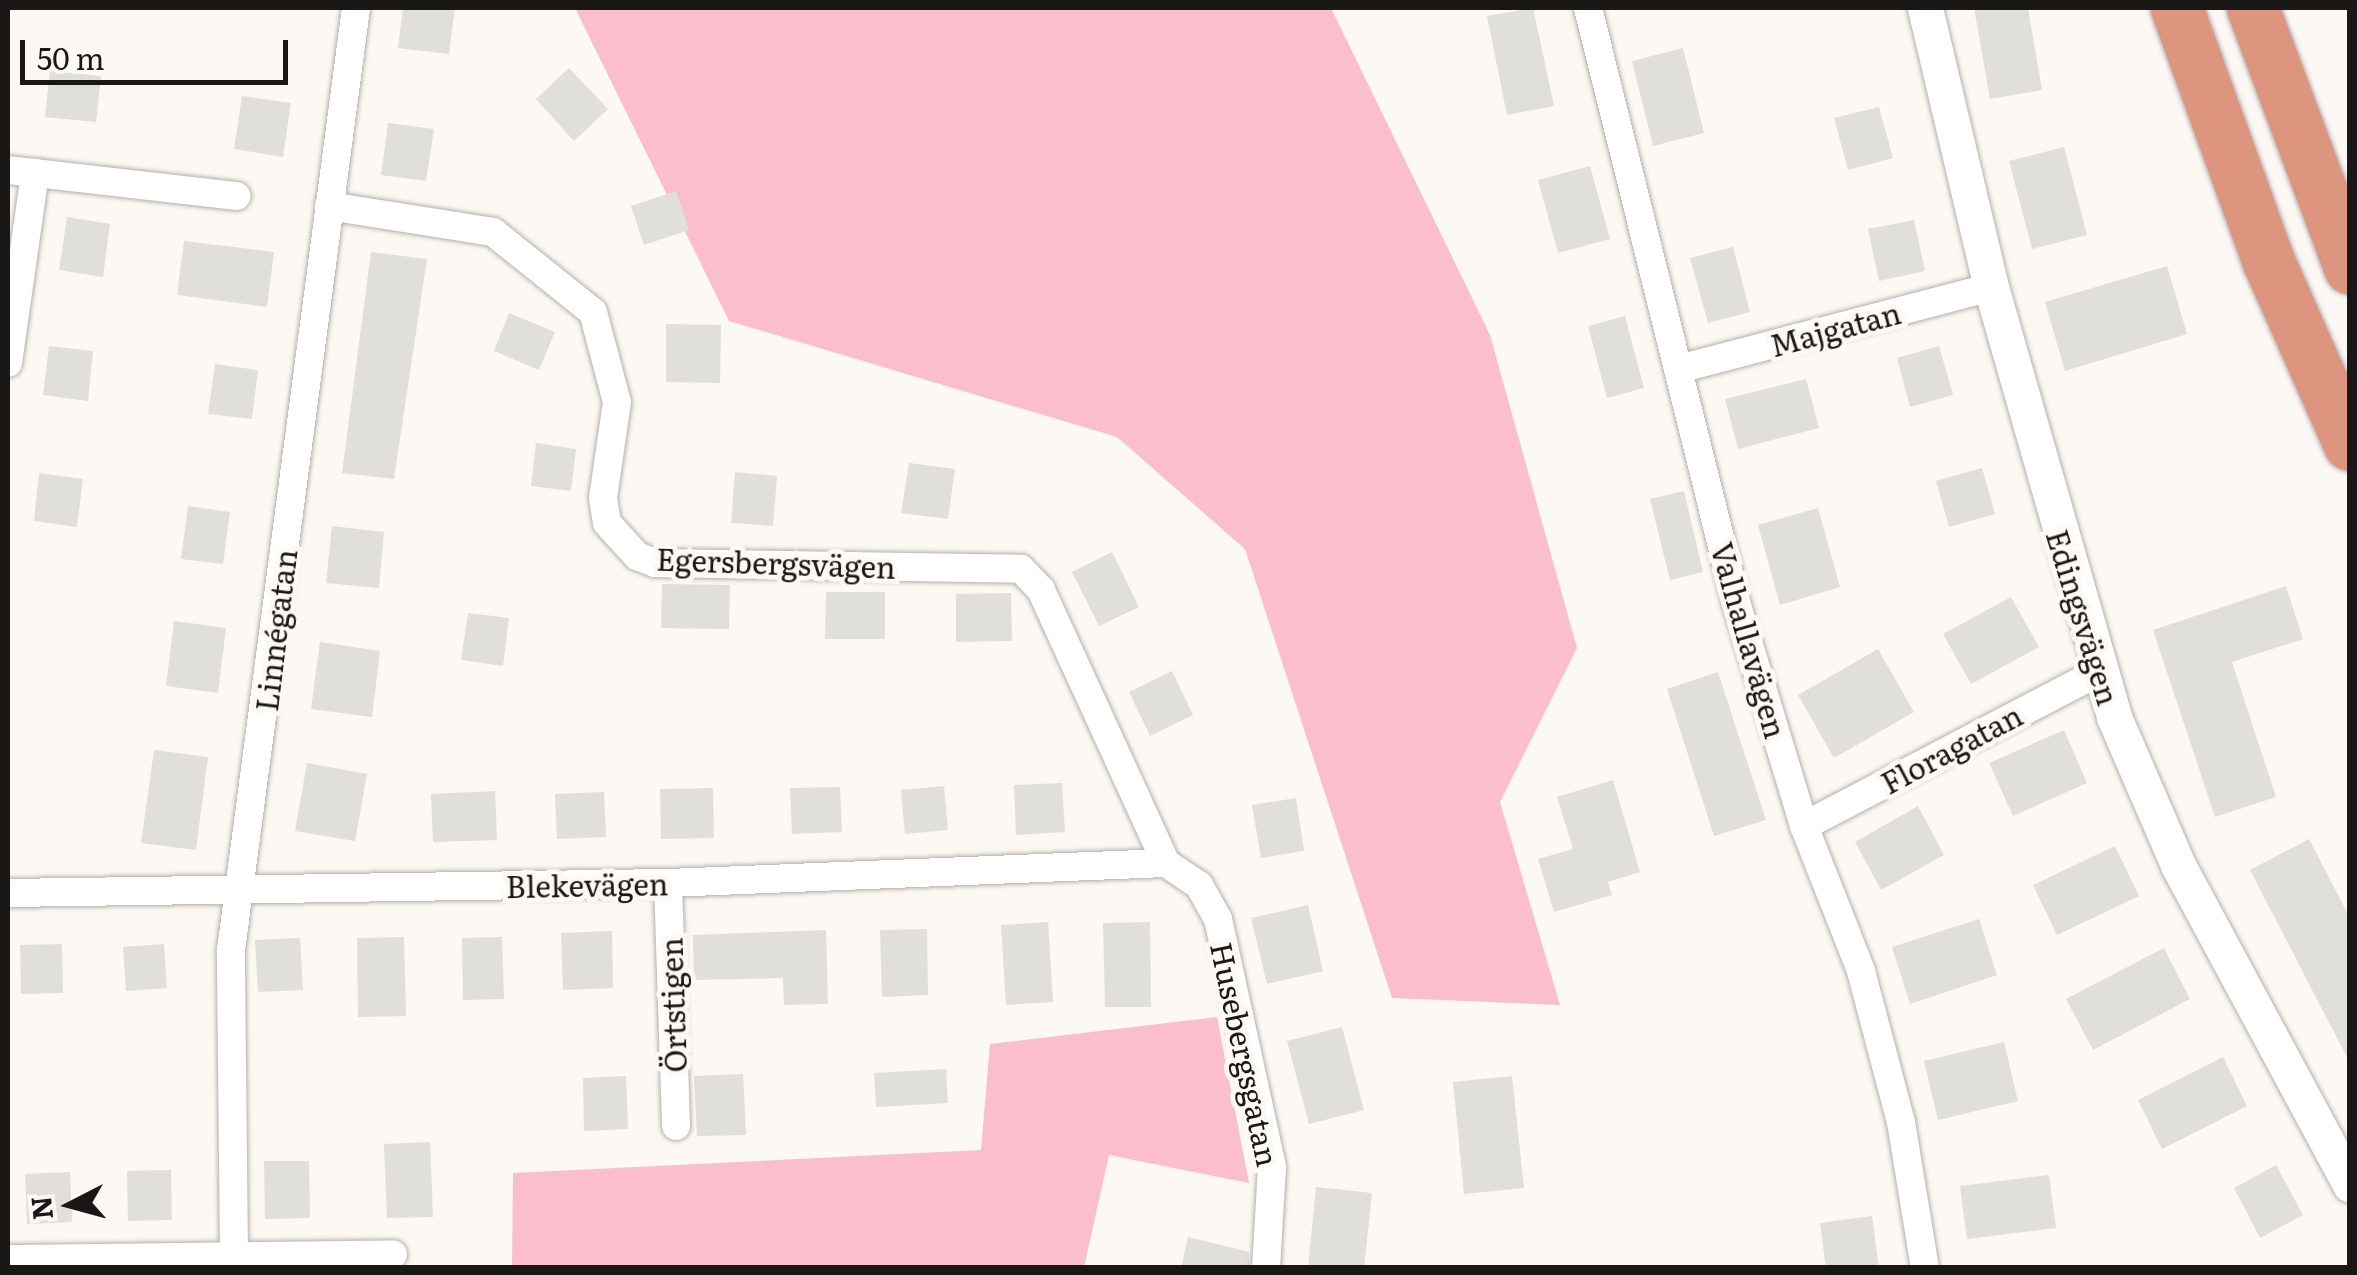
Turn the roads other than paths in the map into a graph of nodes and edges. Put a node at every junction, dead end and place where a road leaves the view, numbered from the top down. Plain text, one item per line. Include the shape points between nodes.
1 (356, 8) edge
2 (1588, 8) edge
3 (1925, 8) edge
4 (2177, 8) edge
5 (2253, 8) edge
6 (21, 171) edge
7 (236, 196) dead end
8 (330, 206) junction
9 (2350, 268) edge
10 (1991, 287) junction
11 (8, 364) edge
12 (1679, 368) junction
13 (2350, 446) edge
14 (2099, 672) junction
15 (1804, 826) junction
16 (1166, 863) junction
17 (668, 883) junction
18 (242, 886) junction
19 (8, 893) edge
20 (676, 1126) dead end
21 (2350, 1185) edge
22 (234, 1254) junction
23 (393, 1254) dead end
24 (8, 1259) edge
25 (1266, 1268) edge
26 (1926, 1268) edge

1 - 8 street, Linnégatan
2 - 12 street, Valhallavägen
3 - 10 street, Edingsvägen
4 - 13 highway via 2269,262
5 - 9 highway
6 - 7 street
6 - 11 street
8 - 16 street, Egersbergsvägen via 492,232 593,312 617,402 603,498 607,523 637,556 654,563 1022,569 1041,590
8 - 18 street, Linnégatan
10 - 12 street, Majgatan
10 - 14 street, Edingsvägen
12 - 15 street, Valhallavägen via 1736,602
14 - 15 street, Floragatan
14 - 21 street, Edingsvägen via 2153,815
15 - 26 street, Valhallavägen via 1861,972 1902,1122
16 - 17 street, Blekevägen
16 - 25 street, Husebergsgatan via 1199,885 1218,919 1272,1167
17 - 18 street, Blekevägen
17 - 20 street, Örtstigen
18 - 19 street, Blekevägen
18 - 22 street, Linnégatan via 231,950
22 - 23 street
22 - 24 street

